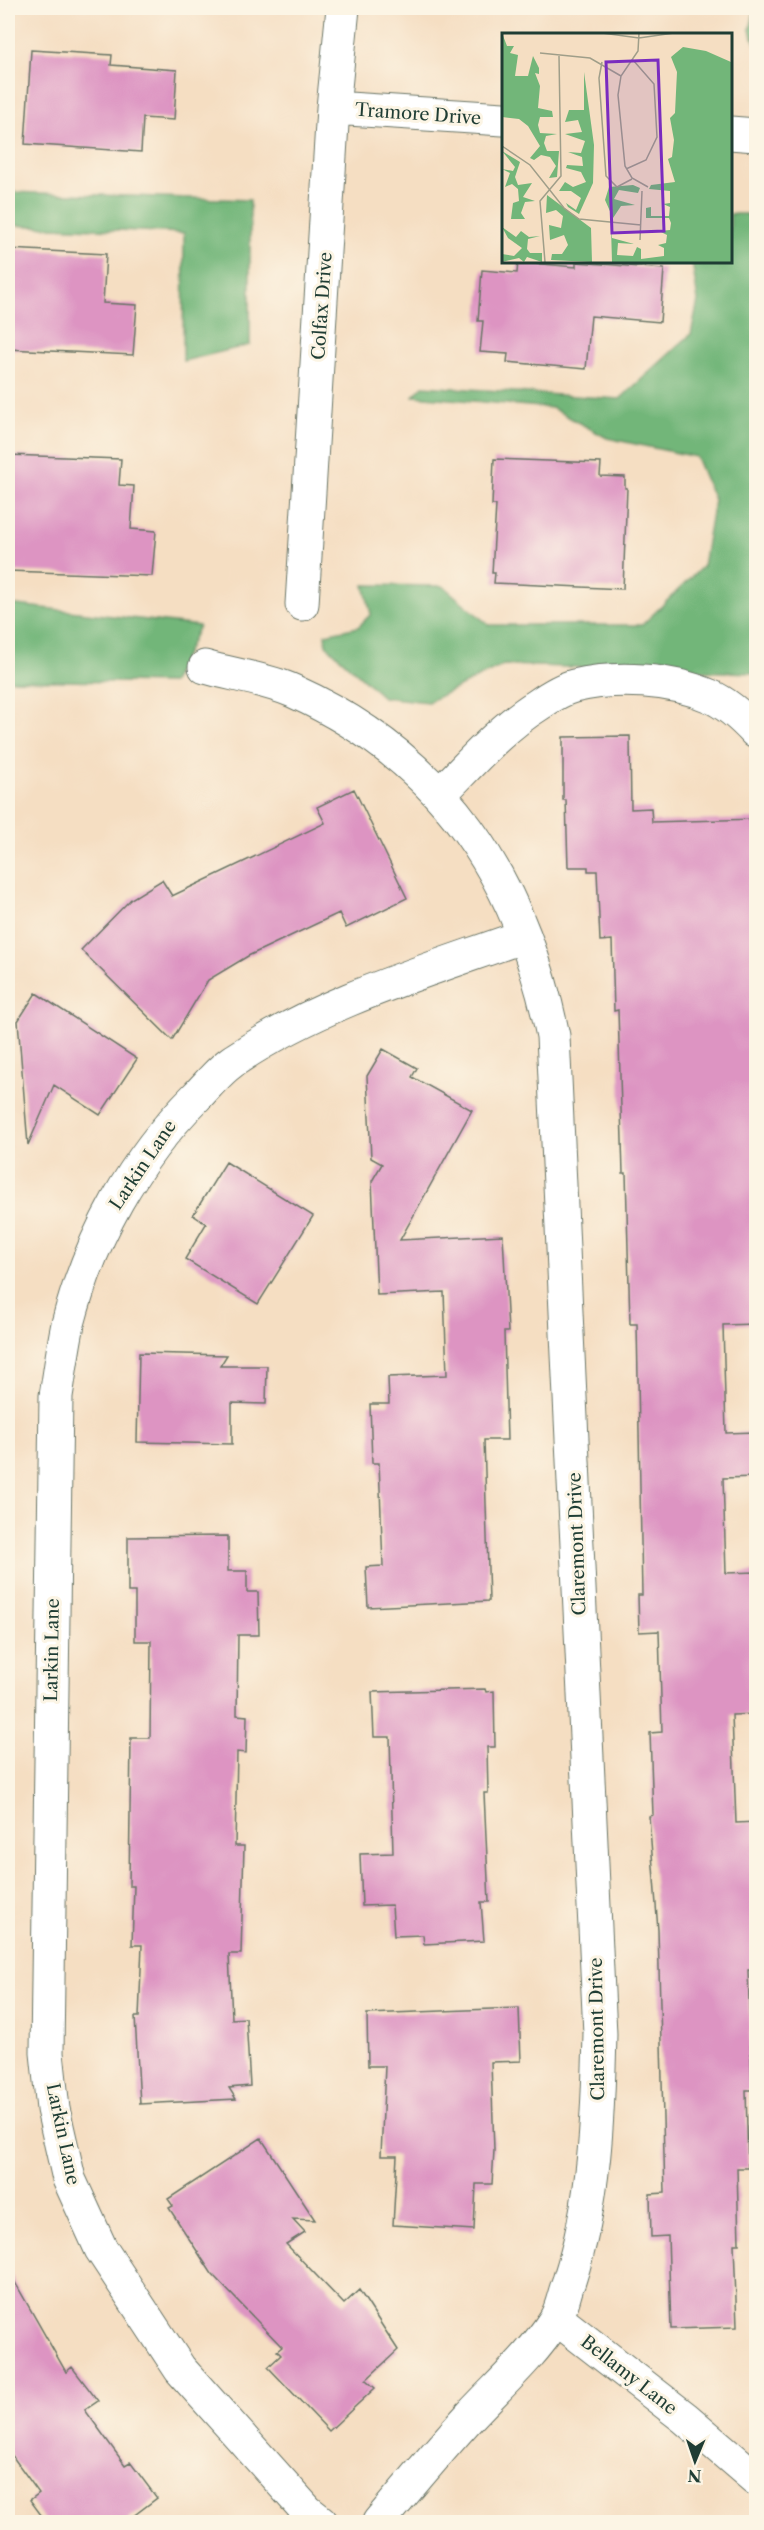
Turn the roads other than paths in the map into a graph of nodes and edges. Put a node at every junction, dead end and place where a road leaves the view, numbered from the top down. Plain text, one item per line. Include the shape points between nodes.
1 (343, 8) edge
2 (333, 108) junction
3 (502, 119) edge
4 (731, 133) edge
5 (756, 135) edge
6 (302, 604) dead end
7 (205, 667) dead end
8 (756, 732) edge
9 (440, 794) junction
10 (524, 936) junction
11 (556, 2318) junction
12 (756, 2479) edge
13 (321, 2523) edge
14 (379, 2523) edge

1 - 2 street, Colfax Drive
2 - 3 street, Tramore Drive
2 - 6 street, Colfax Drive
4 - 5 street
7 - 9 street, Claremont Drive via 291,691 386,745
8 - 9 street via 741,716 710,696 661,683 613,681 573,686 537,705
9 - 10 street, Claremont Drive via 484,849
10 - 11 street, Claremont Drive via 543,987 553,1036 600,2034 598,2117 587,2211
10 - 13 street, Larkin Lane via 295,1024 233,1060 165,1128 116,1199 69,1324 56,1396 47,2053 53,2109 67,2169 101,2249 180,2369
11 - 12 street, Bellamy Lane via 649,2388
11 - 14 street, Claremont Drive via 524,2362 464,2423

